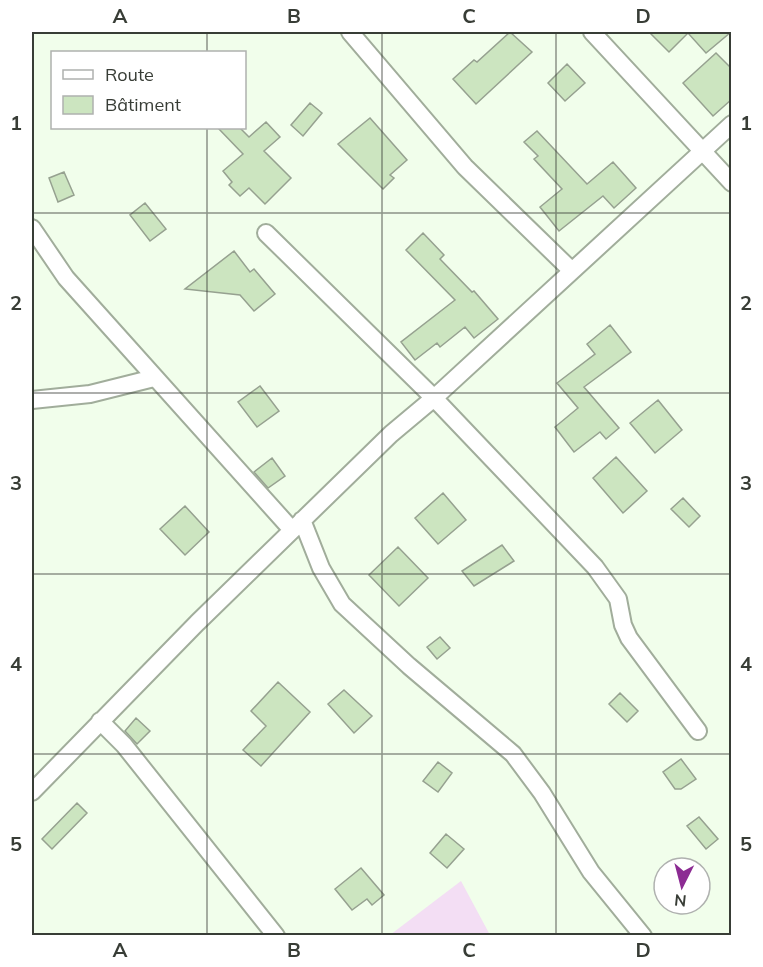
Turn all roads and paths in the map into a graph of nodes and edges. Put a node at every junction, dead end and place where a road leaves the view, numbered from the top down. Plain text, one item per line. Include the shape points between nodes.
1 (350, 32) edge
2 (592, 32) edge
3 (732, 124) edge
4 (701, 152) junction
5 (732, 183) edge
6 (32, 228) edge
7 (266, 233) dead end
8 (572, 271) junction
9 (154, 378) junction
10 (434, 398) junction
11 (32, 400) edge
12 (297, 525) junction
13 (100, 721) junction
14 (698, 731) dead end
15 (32, 792) edge
16 (276, 936) edge
17 (643, 936) edge

1 - 8 street via 465,167
2 - 4 street
3 - 4 street
4 - 5 street
4 - 8 street
6 - 9 street via 66,278
7 - 10 street
8 - 10 street
9 - 11 street via 90,394
9 - 12 street
10 - 12 street
10 - 14 street via 611,585 629,638
12 - 13 street
12 - 17 street via 342,604 513,754 591,872
13 - 15 street
13 - 16 street via 124,745

